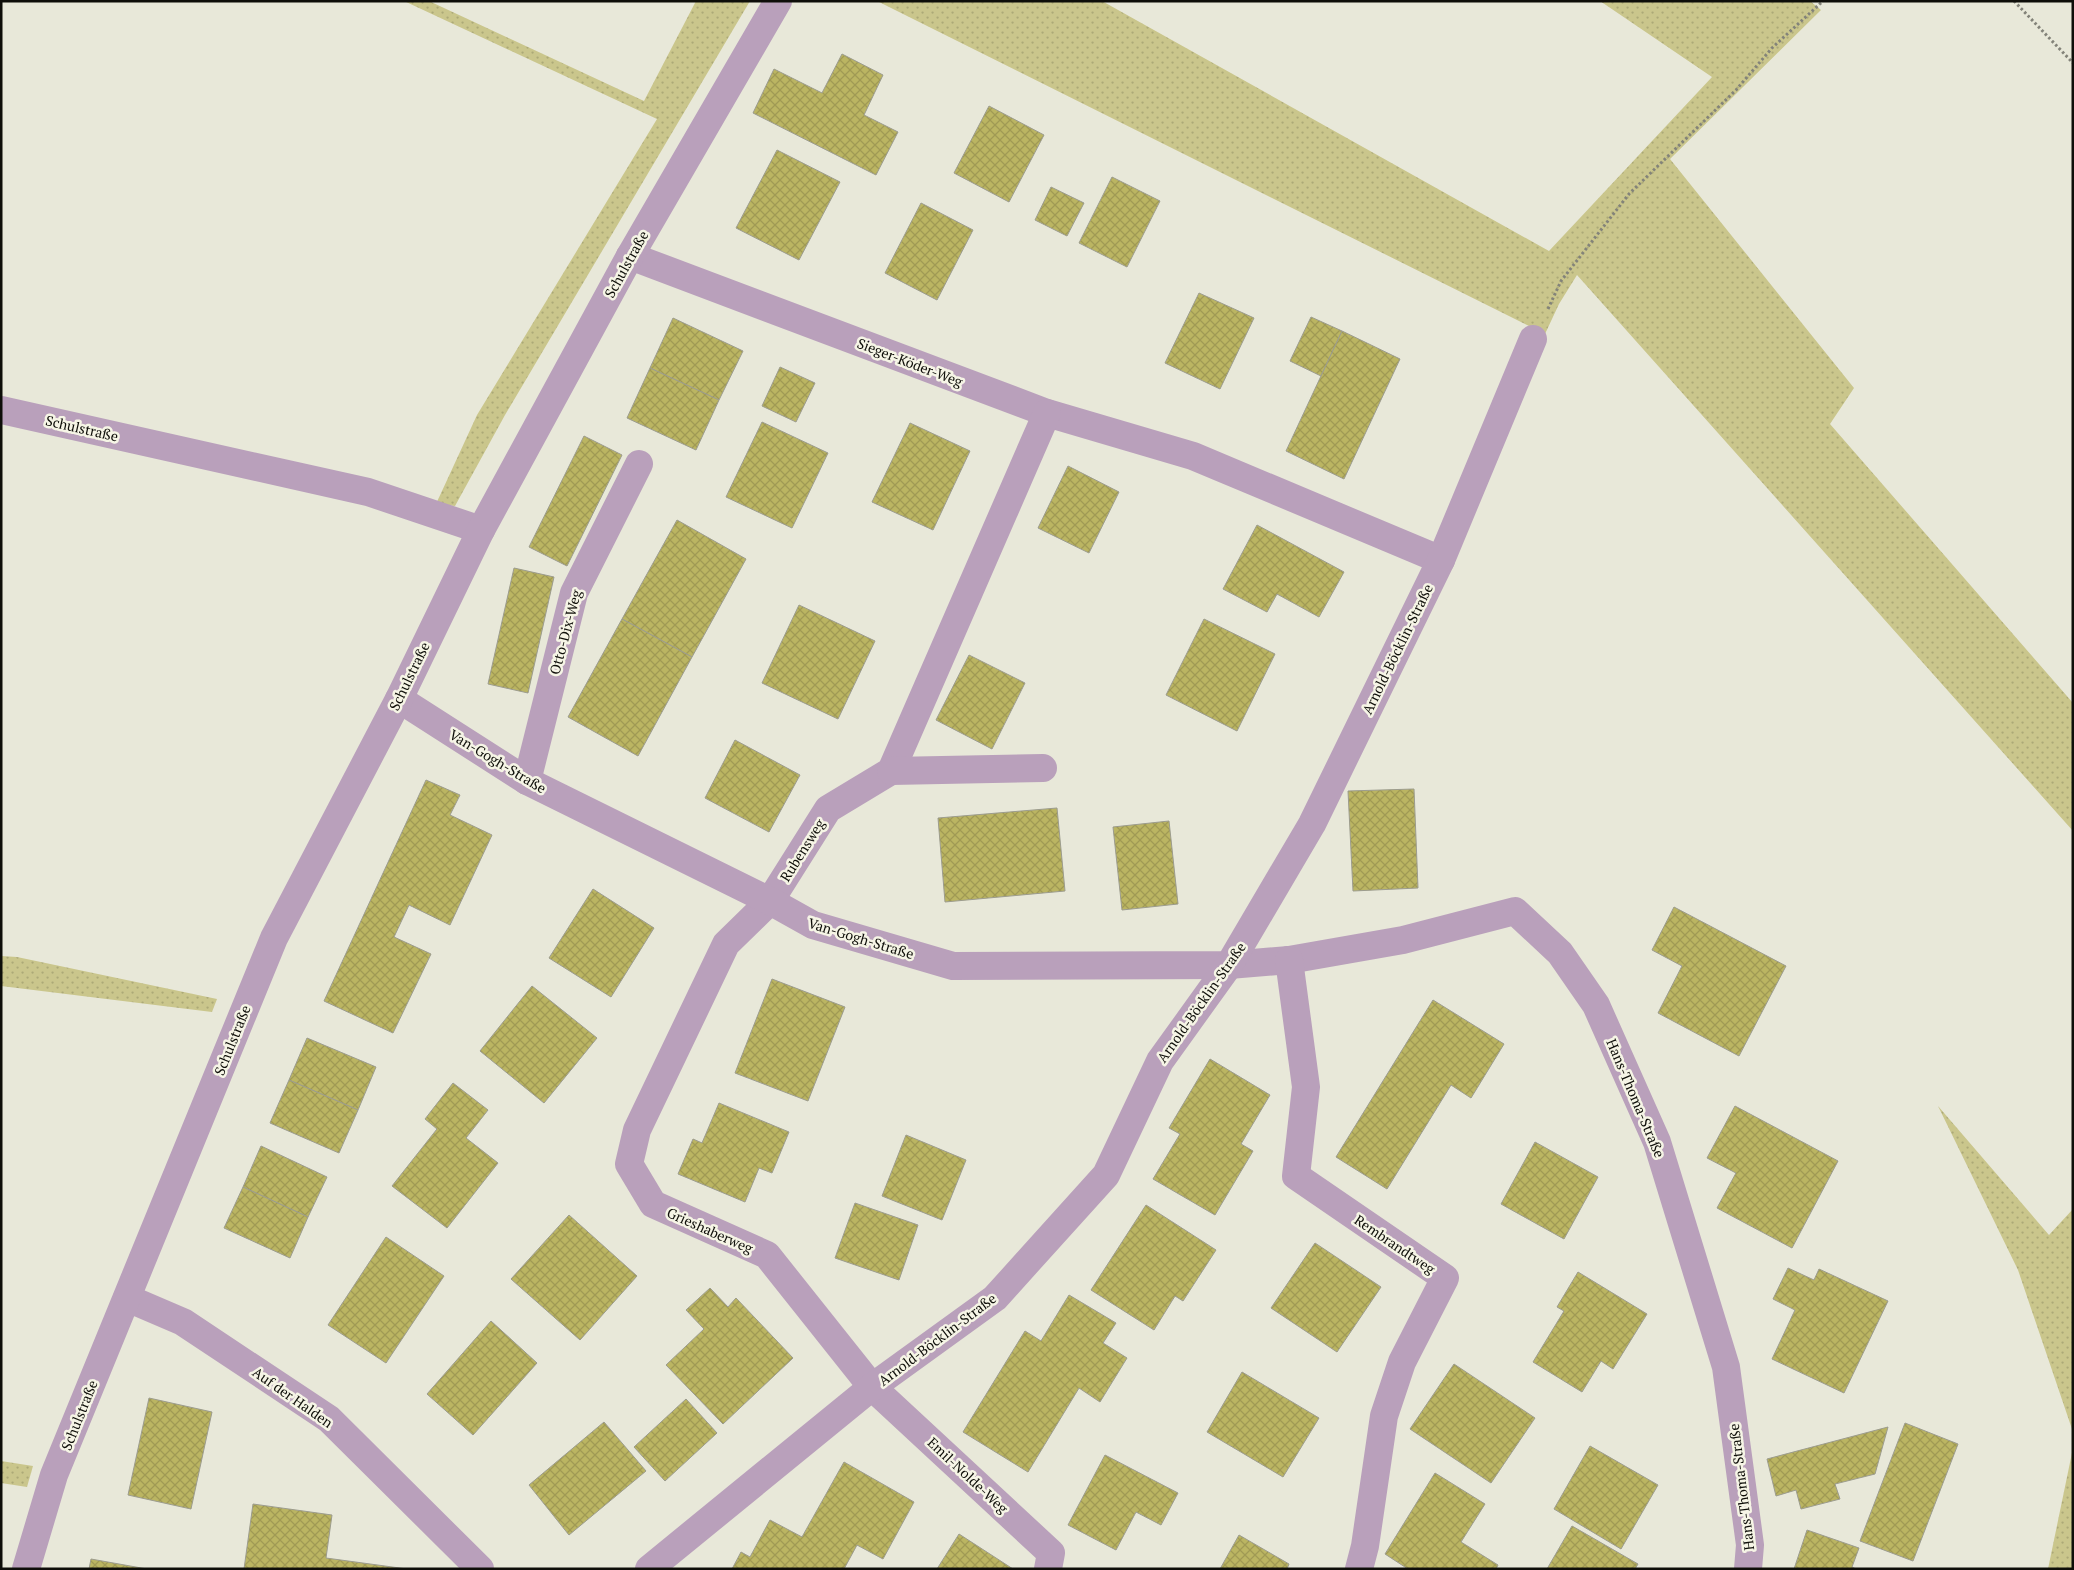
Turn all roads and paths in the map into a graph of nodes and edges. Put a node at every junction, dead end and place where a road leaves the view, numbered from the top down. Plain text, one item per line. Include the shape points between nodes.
1 (778, 1) edge
2 (1822, 1) edge
3 (2014, 1) edge
4 (2073, 63) edge
5 (630, 256) junction
6 (1533, 339) joint
7 (1, 410) edge
8 (1047, 414) junction
9 (639, 464) dead end
10 (481, 530) junction
11 (1441, 560) junction
12 (399, 699) junction
13 (1043, 768) dead end
14 (891, 771) junction
15 (527, 781) junction
16 (770, 901) junction
17 (1289, 960) junction
18 (1230, 965) junction
19 (127, 1298) junction
20 (872, 1387) junction
21 (26, 1569) edge
22 (480, 1569) edge
23 (649, 1569) edge
24 (1048, 1569) edge
25 (1358, 1569) edge
26 (1748, 1569) edge

1 - 5 street, Schulstraße
2 - 6 path via 1628,194 1561,282
3 - 4 path
5 - 8 street, Sieger-Köder-Weg
5 - 10 street, Schulstraße
6 - 11 street, Arnold-Böcklin-Straße
7 - 10 street, Schulstraße via 368,492
8 - 11 street, Sieger-Köder-Weg via 1194,456
8 - 14 street
9 - 15 street, Otto-Dix-Weg via 574,593
10 - 12 street, Schulstraße
11 - 18 street, Arnold-Böcklin-Straße via 1312,824
12 - 15 street, Van-Gogh-Straße
12 - 19 street, Schulstraße via 274,938
13 - 14 street, Rubensweg
14 - 16 street, Rubensweg via 828,809
15 - 16 street, Van-Gogh-Straße
16 - 18 street, Van-Gogh-Straße via 813,925 952,966
16 - 20 street, Grieshaberweg via 726,944 637,1130 630,1164 653,1204 766,1255
17 - 18 street, Van-Gogh-Straße
17 - 25 street, Rembrandtweg via 1306,1087 1296,1176 1445,1278 1402,1362 1384,1416 1365,1546
17 - 26 street, Hans-Thoma-Straße via 1403,940 1515,911 1560,953 1596,1005 1663,1161 1726,1368 1750,1545
18 - 20 street, Arnold-Böcklin-Straße via 1160,1061 1106,1175 995,1298
19 - 21 street, Schulstraße via 54,1475
19 - 22 street, Auf der Halden via 183,1322 329,1419
20 - 23 street, Arnold-Böcklin-Straße
20 - 24 street, Emil-Nolde-Weg via 1051,1552

